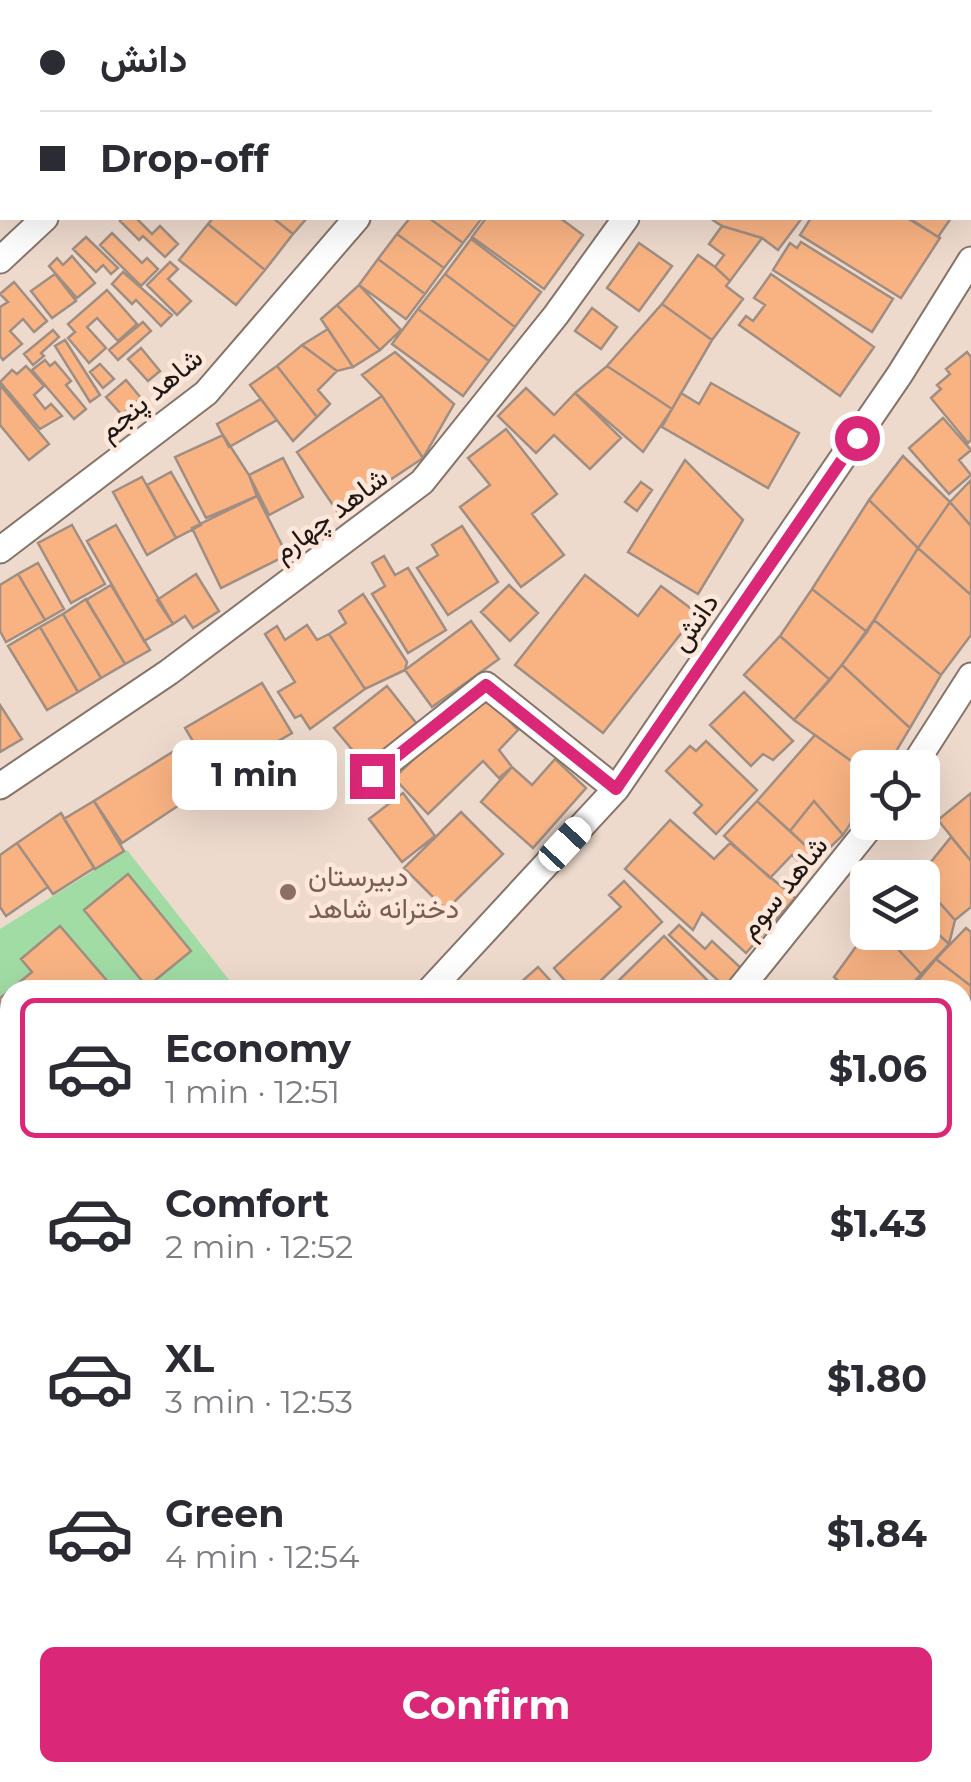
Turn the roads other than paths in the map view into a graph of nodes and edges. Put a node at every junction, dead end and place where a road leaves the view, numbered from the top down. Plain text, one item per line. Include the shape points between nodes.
1 (44, 220) edge
2 (355, 220) edge
3 (625, 220) edge
4 (0, 260) edge
5 (971, 260) edge
6 (0, 550) edge
7 (971, 676) edge
8 (924, 750) edge
9 (372, 776) dead end
10 (0, 786) edge
11 (616, 789) junction
12 (860, 840) edge
13 (439, 980) edge
14 (747, 980) edge

1 - 4 street
2 - 6 street, شاهد پنجم via 206,393
3 - 10 street, شاهد چهارم via 422,482 168,672
5 - 11 street, دانش
7 - 8 street
9 - 11 street via 486,685
11 - 13 street, دانش
12 - 14 street, شاهد سوم

